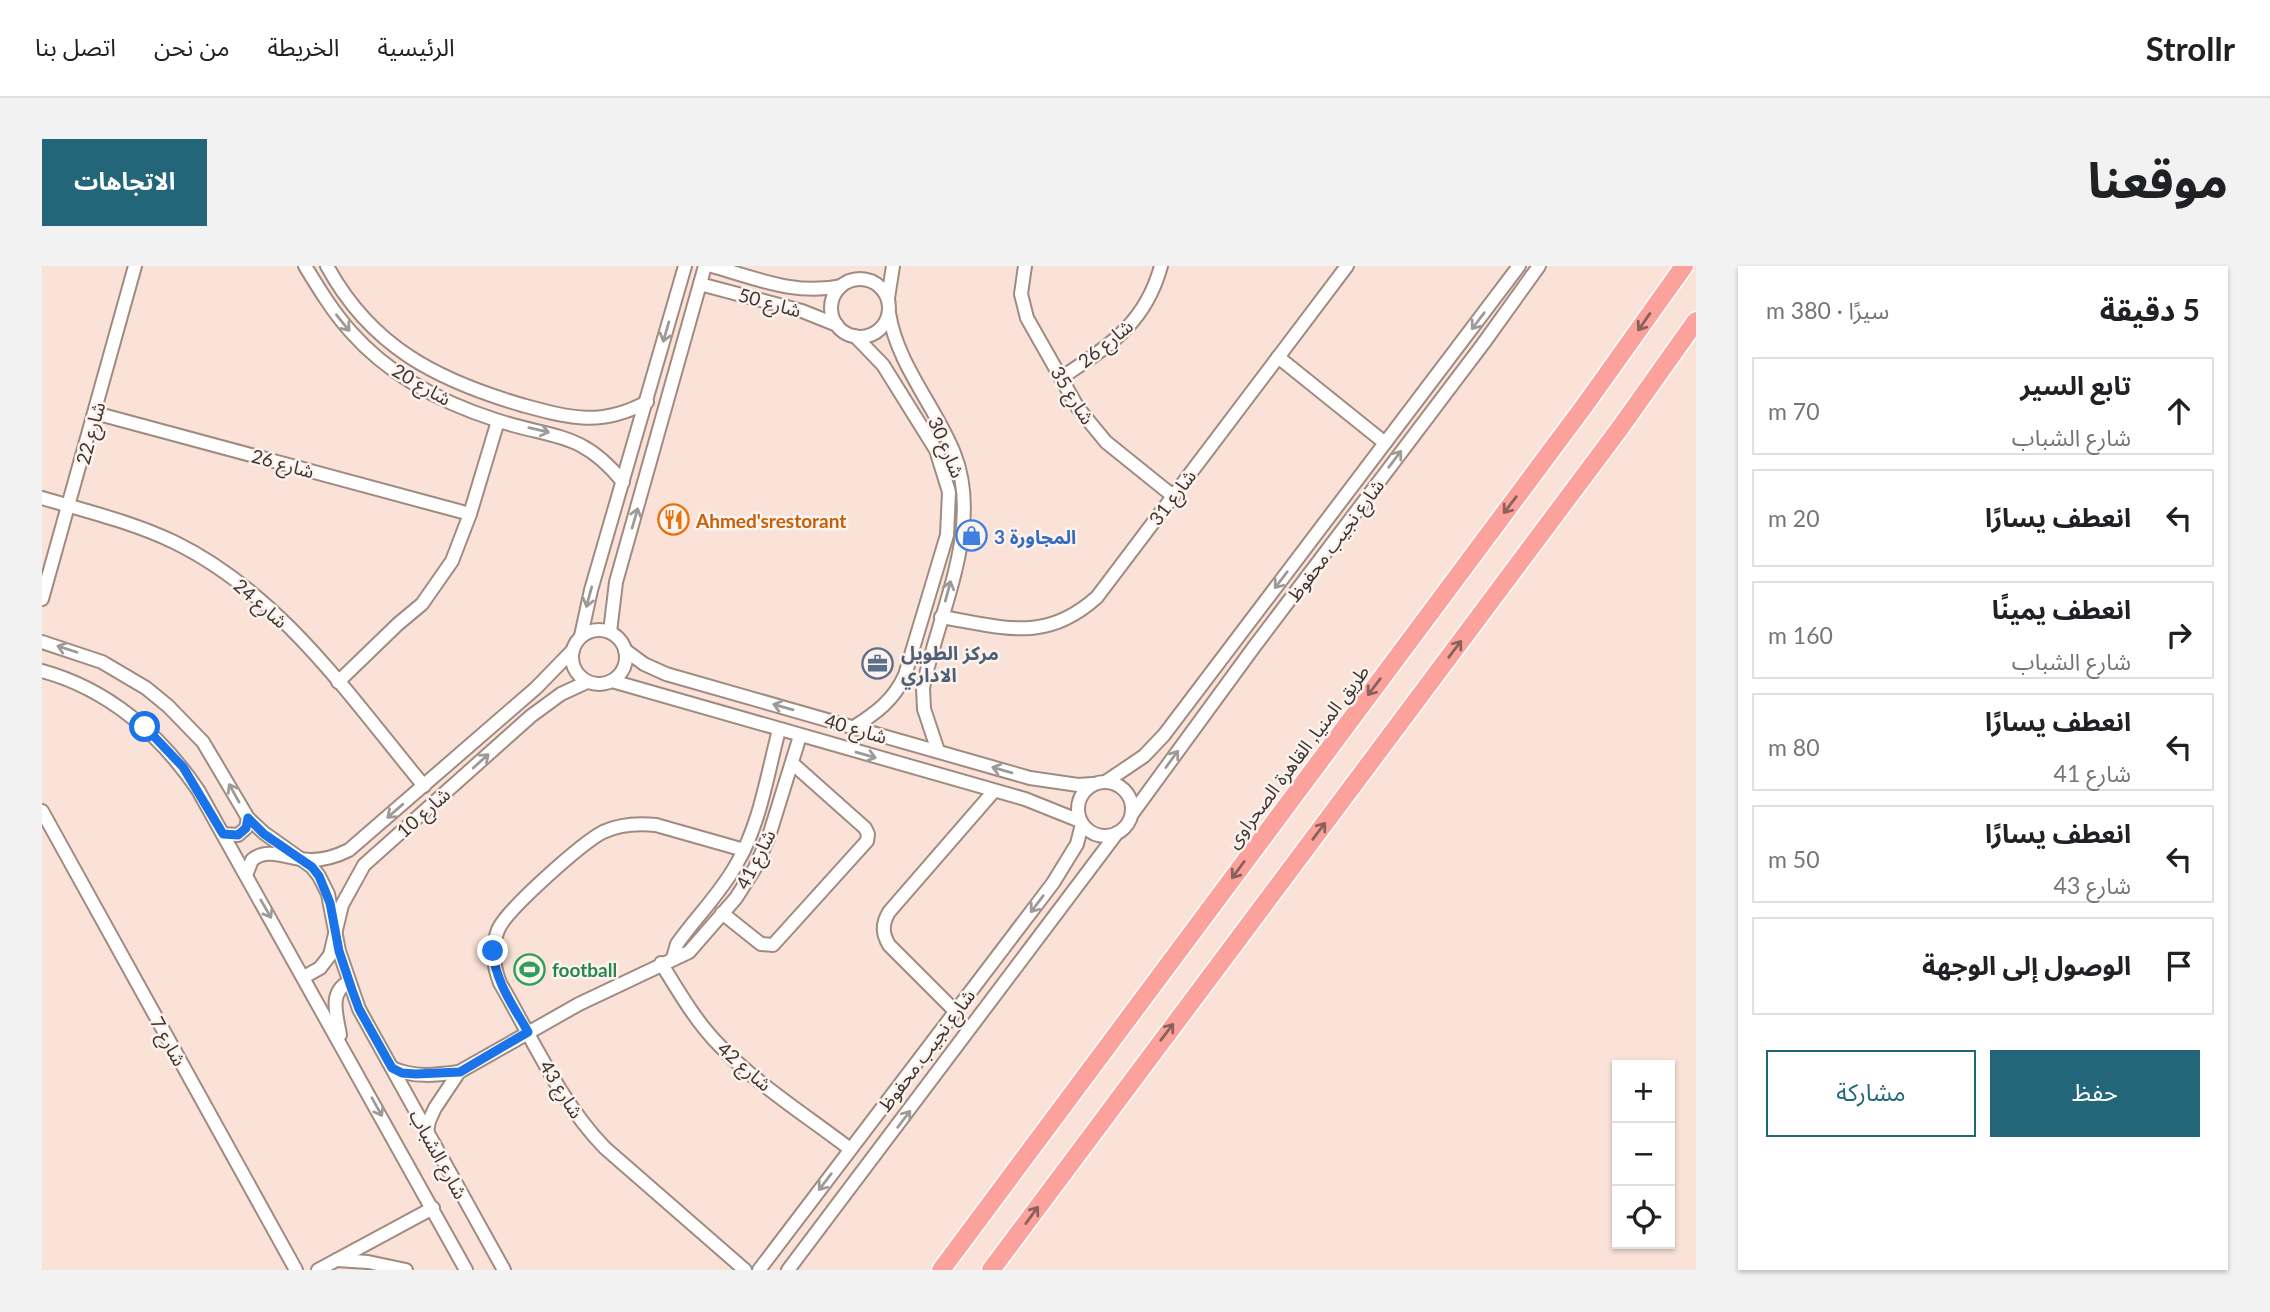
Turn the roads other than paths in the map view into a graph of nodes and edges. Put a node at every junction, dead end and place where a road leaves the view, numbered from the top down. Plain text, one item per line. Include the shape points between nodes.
1 (135, 266) edge
2 (305, 266) edge
3 (327, 266) edge
4 (685, 266) edge
5 (705, 266) edge
6 (712, 266) edge
7 (864, 266) edge
8 (894, 266) edge
9 (1024, 266) edge
10 (1161, 266) edge
11 (1347, 266) edge
12 (1519, 266) edge
13 (1539, 266) edge
14 (1684, 266) edge
15 (853, 279) junction
16 (700, 284) junction
17 (841, 286) junction
18 (888, 299) junction
19 (889, 313) junction
20 (1696, 321) edge
21 (838, 326) junction
22 (855, 336) junction
23 (1278, 357) junction
24 (912, 372) junction
25 (1061, 378) junction
26 (894, 383) junction
27 (646, 402) junction
28 (96, 413) junction
29 (585, 419) junction
30 (498, 421) junction
31 (579, 443) junction
32 (1385, 443) junction
33 (623, 482) junction
34 (1173, 496) junction
35 (42, 498) edge
36 (70, 506) junction
37 (470, 514) junction
38 (947, 535) junction
39 (962, 540) junction
40 (599, 564) junction
41 (620, 570) junction
42 (42, 599) edge
43 (942, 617) junction
44 (610, 632) junction
45 (581, 636) junction
46 (42, 642) edge
47 (573, 650) junction
48 (625, 650) junction
49 (908, 665) junction
50 (42, 671) edge
51 (927, 671) junction
52 (612, 681) junction
53 (338, 682) junction
54 (587, 682) junction
55 (706, 685) junction
56 (530, 694) junction
57 (699, 707) junction
58 (542, 708) junction
59 (1177, 718) junction
60 (854, 727) junction
61 (779, 730) junction
62 (1194, 730) junction
63 (800, 736) junction
64 (938, 751) junction
65 (792, 763) junction
66 (1030, 778) junction
67 (1107, 781) junction
68 (1093, 784) junction
69 (424, 786) junction
70 (994, 791) junction
71 (1025, 799) junction
72 (42, 811) edge
73 (1132, 814) junction
74 (248, 818) junction
75 (1081, 822) junction
76 (1117, 833) junction
77 (223, 834) junction
78 (349, 850) junction
79 (744, 850) junction
80 (303, 860) junction
81 (364, 865) junction
82 (246, 875) junction
83 (1053, 883) junction
84 (1072, 894) junction
85 (723, 913) junction
86 (335, 932) junction
87 (667, 961) junction
88 (304, 977) junction
89 (349, 982) junction
90 (956, 1012) junction
91 (528, 1032) junction
92 (342, 1044) junction
93 (392, 1068) junction
94 (460, 1072) junction
95 (427, 1132) junction
96 (850, 1149) junction
97 (433, 1208) junction
98 (337, 1260) junction
99 (296, 1270) edge
100 (318, 1270) edge
101 (406, 1270) edge
102 (467, 1270) edge
103 (503, 1270) edge
104 (745, 1270) edge
105 (759, 1270) edge
106 (788, 1270) edge
107 (942, 1270) edge
108 (991, 1270) edge

1 - 28 street, شارع 22
2 -> 30 street, شارع 20 via 334,312 371,352 417,385
3 - 29 street, شارع 20 via 347,298 378,332 440,376 478,392
4 -> 27 street
5 - 16 street
6 - 17 street, شارع 50 via 790,288
7 - 15 street
8 - 18 street
9 - 25 street, شارع 35 via 1023,306
10 - 25 street, شارع 26 via 1134,321 1109,345
11 - 23 street, شارع 31
12 -> 32 street, شارع نجيب محفوظ
62 -> 13 street, شارع نجيب محفوظ
14 -> 107 highway, طريق المنيا, القاهرة الصحراوى
15 - 17 street
15 - 18 street via 878,284
16 - 21 street, شارع 50 via 802,310
41 -> 16 street
17 - 21 street via 831,305
18 - 19 street
19 - 22 street via 877,332
19 - 24 street, شارع 30
108 -> 20 highway
21 - 22 street
22 - 26 street, شارع 30 via 877,357
23 - 32 street
23 - 34 street, شارع 31
24 - 26 street
24 - 39 street, شارع 30 via 961,473
25 - 34 street, شارع 35 via 1095,431
26 - 38 street, شارع 30 via 942,463 949,492
27 - 29 street, شارع 20 via 617,415
27 - 33 street
28 - 36 street, شارع 22
28 - 37 street, شارع 26
29 - 31 street
30 -> 31 street, شارع 20
30 - 37 street
31 - 33 street, شارع 20
32 -> 59 street, شارع نجيب محفوظ
33 - 40 street
34 - 43 street, شارع 31 via 1097,597 1066,619 1017,629
35 - 36 street, شارع 24
36 - 42 street, شارع 22
36 - 53 street, شارع 24 via 150,531 220,569 286,622
37 - 53 street via 452,561 422,604
38 - 39 street
38 - 49 street, شارع 30
43 -> 39 street, شارع 30
40 - 41 street
40 -> 45 street
41 - 44 street
43 - 51 street, شارع 30
44 - 45 street via 595,630
44 - 48 street
45 - 47 street
74 -> 46 street, شارع الشباب via 203,742 168,706 102,662
47 - 54 street via 574,668
47 - 56 street, شارع 10
48 - 52 street via 623,671
48 - 55 street, شارع 40 via 655,670
49 - 51 street
49 - 60 street, شارع 30 via 891,699
50 - 77 street, شارع الشباب via 108,700 145,727 183,767
51 - 64 street, شارع 30 via 924,709
52 - 54 street
52 - 57 street, شارع 40
53 - 69 street, شارع 24
54 - 58 street, شارع 10
55 - 57 street
60 -> 55 street, شارع 40
56 - 58 street
56 - 69 street, شارع 10
57 - 61 street, شارع 40
81 -> 58 street, شارع 10
59 - 62 street
59 - 67 street, شارع نجيب محفوظ via 1144,757
60 - 64 street, شارع 40
61 - 63 street, شارع 40
61 - 79 street, شارع 41
73 -> 62 street, شارع نجيب محفوظ
63 - 65 street, شارع 41
63 -> 70 street, شارع 40
66 -> 64 street, شارع 40
65 - 85 street, شارع 41 via 762,852
65 - 85 street via 865,828 867,841 773,945 761,944
66 - 68 street, شارع 40
66 - 71 street
67 - 68 street
67 - 73 street via 1129,795
68 - 75 street via 1079,800
69 -> 78 street, شارع 10
70 - 71 street, شارع 40
70 - 90 street via 889,912 884,925 889,945
71 - 75 street, شارع 40
72 - 99 street, شارع 7
73 - 76 street via 1127,826
74 - 77 street via 238,835
74 - 80 street, شارع الشباب
75 - 76 street via 1098,835
75 - 83 street, شارع نجيب محفوظ via 1077,844
76 - 84 street, شارع نجيب محفوظ
77 - 82 street, شارع الشباب
78 - 80 street, شارع 10 via 327,859
78 - 81 street
79 - 87 street, شارع 41
79 - 91 street, شارع 43 via 642,824 615,827 592,839 511,909 498,929 493,951 496,973
80 - 82 street, شارع 10 via 264,853 252,860
80 - 86 street, شارع الشباب via 324,885
81 - 86 street, شارع 10 via 348,891
82 -> 88 street, شارع الشباب
83 - 84 street
83 -> 90 street, شارع نجيب محفوظ
106 -> 84 street, شارع نجيب محفوظ
85 - 87 street, شارع 41 via 689,952
86 - 88 street, شارع 10 via 326,962
86 - 89 street, شارع الشباب
87 - 91 street, شارع 41
87 - 96 street, شارع 42 via 692,1013 719,1046
88 - 92 street, شارع الشباب
89 - 92 street via 335,996
89 - 93 street, شارع الشباب
90 - 96 street, شارع نجيب محفوظ
91 - 94 street, شارع 41
91 - 104 street, شارع 43 via 594,1137
92 -> 97 street, شارع الشباب
93 - 94 street, شارع 41 via 416,1074
93 - 95 street, شارع الشباب
94 - 95 street, شارع 41 via 435,1108
95 - 103 street, شارع الشباب
96 -> 105 street, شارع نجيب محفوظ
97 - 98 street
97 - 102 street, شارع الشباب
98 - 100 street
98 - 101 street

